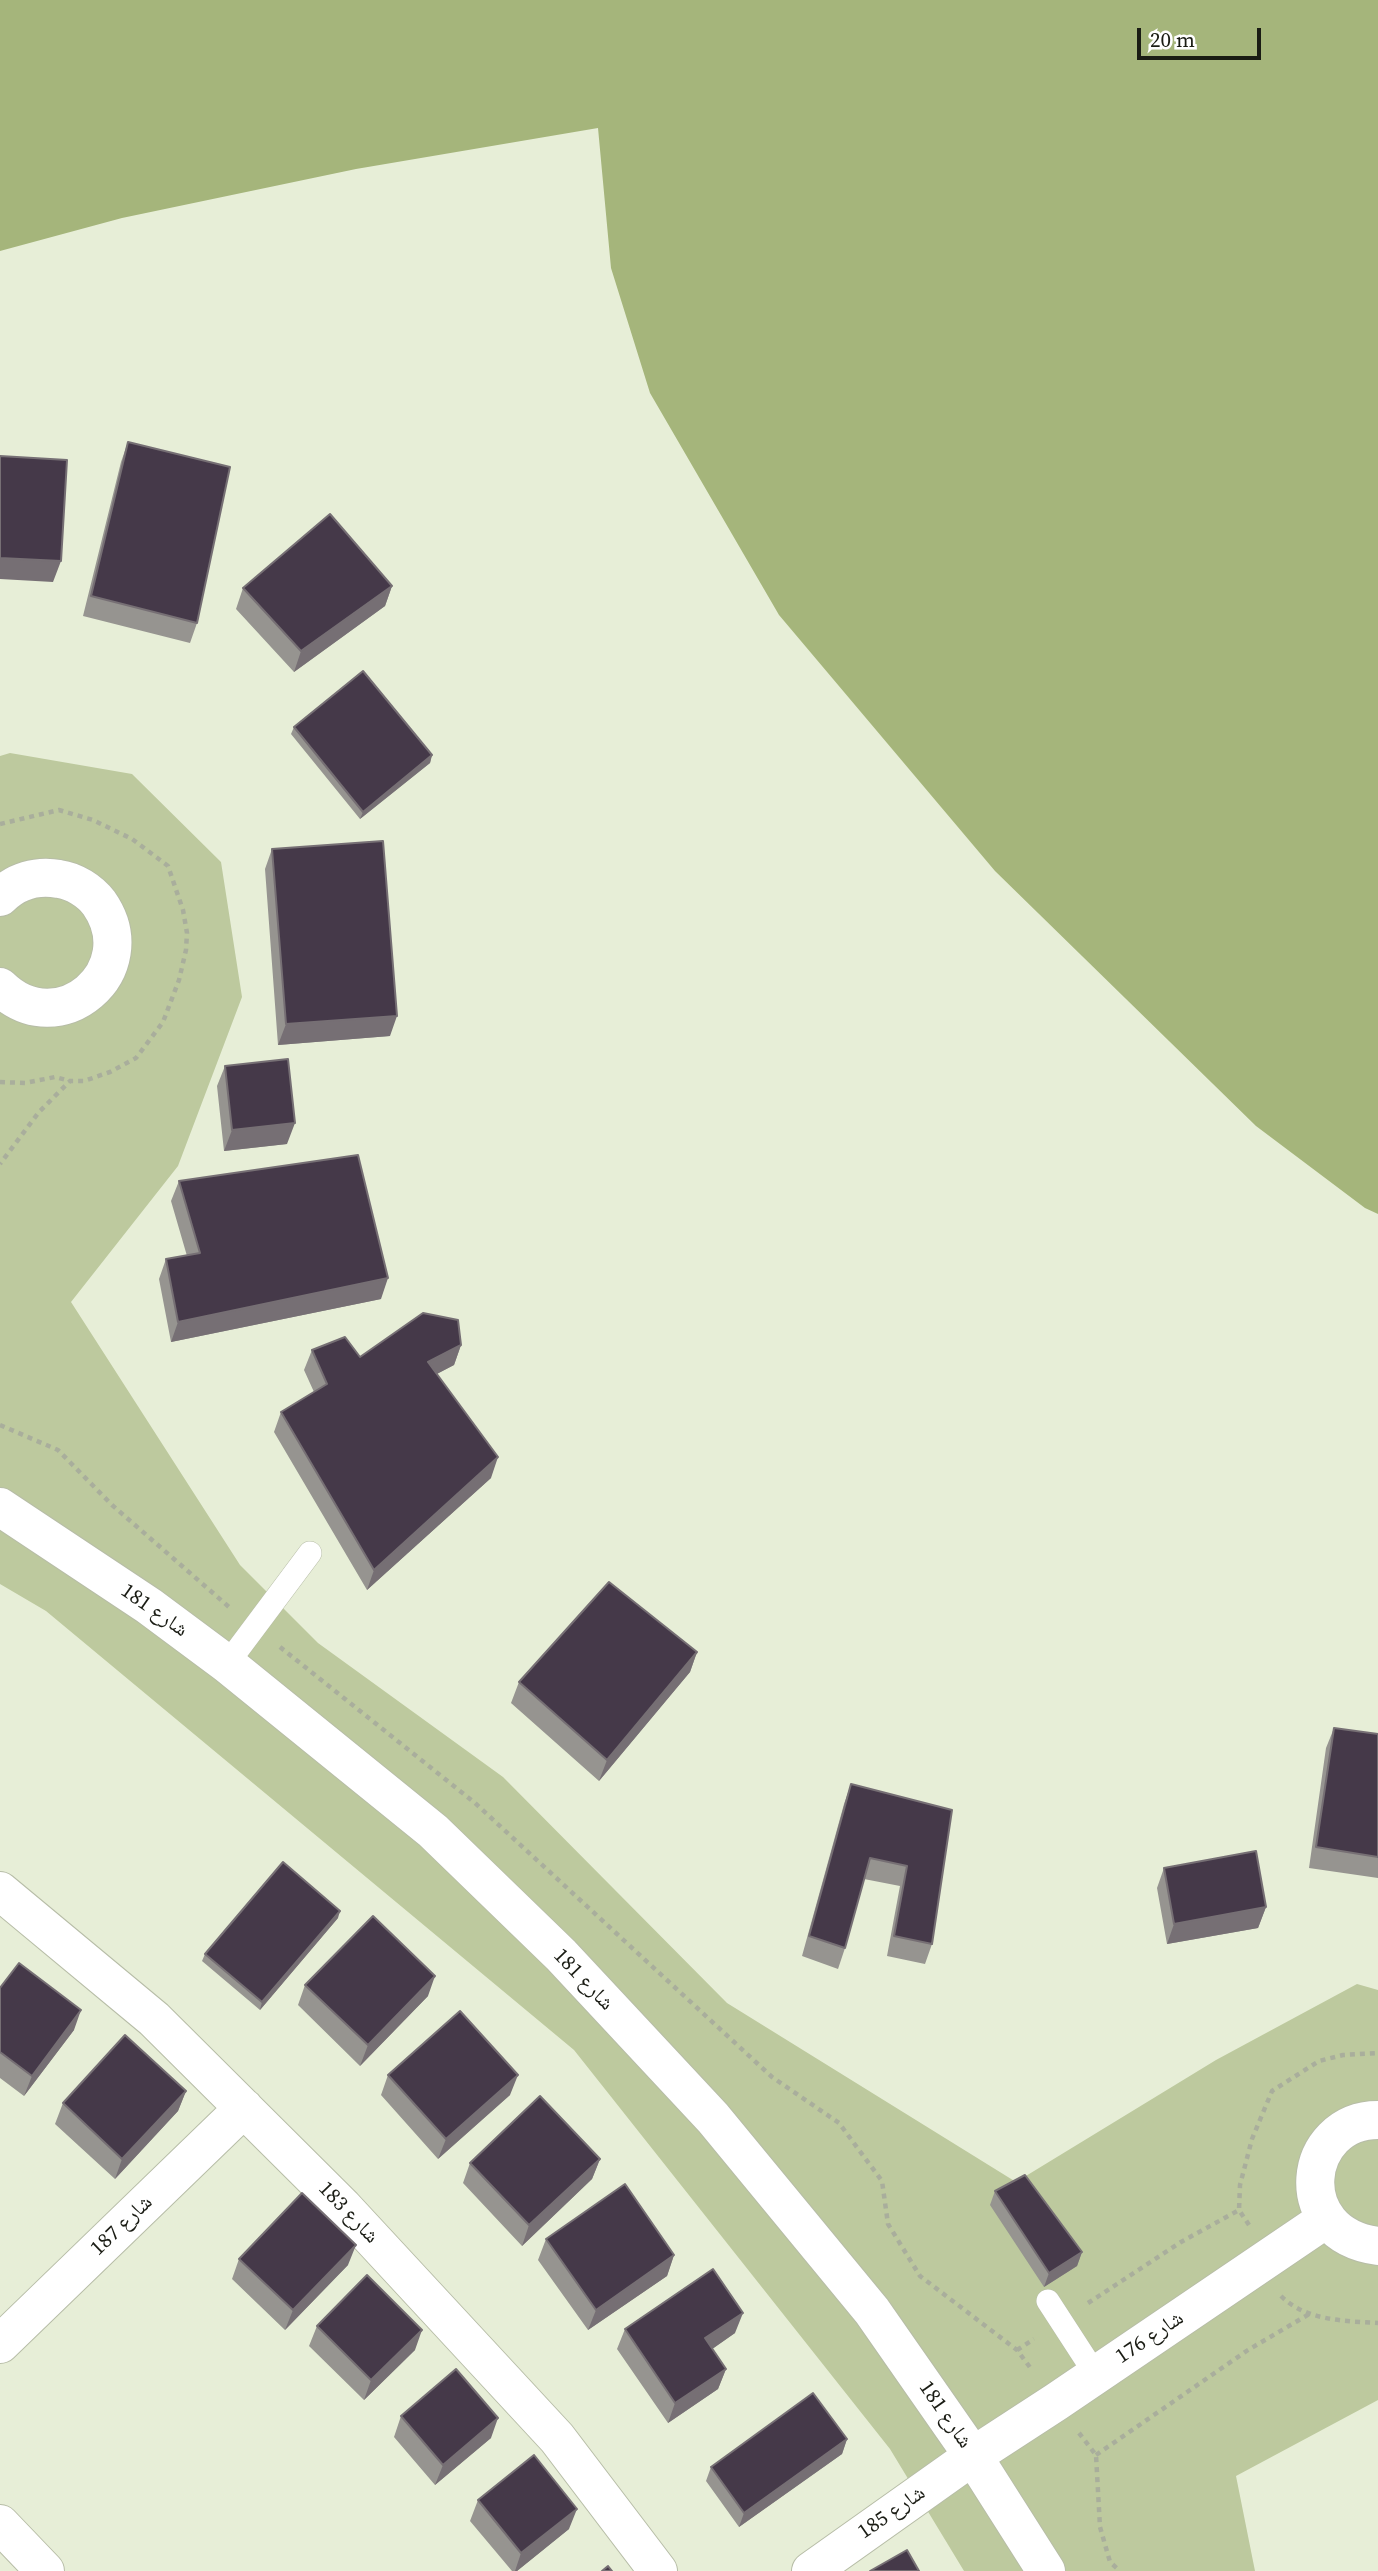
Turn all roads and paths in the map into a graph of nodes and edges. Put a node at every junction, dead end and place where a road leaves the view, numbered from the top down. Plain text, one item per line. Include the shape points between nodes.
1 (0, 897) edge
2 (3, 1000) edge
3 (69, 1081) dead end
4 (0, 1082) edge
5 (0, 1507) edge
6 (310, 1553) dead end
7 (228, 1664) junction
8 (0, 1891) edge
9 (244, 2108) junction
10 (1378, 2120) edge
11 (1239, 2210) dead end
12 (1326, 2219) junction
13 (1378, 2246) edge
14 (1048, 2301) dead end
15 (1311, 2313) dead end
16 (1062, 2321) junction
17 (0, 2344) edge
18 (1017, 2350) dead end
19 (1096, 2375) junction
20 (1096, 2455) dead end
21 (973, 2456) junction
22 (0, 2524) edge
23 (45, 2571) edge
24 (658, 2571) edge
25 (811, 2571) edge
26 (1046, 2571) edge

1 - 2 street via 27,880 65,880 95,898 112,930 110,960 98,984 84,998 47,1009
3 - 4 path via 55,1077
5 - 7 street, شارع 181
6 - 7 lane
7 - 21 street, شارع 181 via 433,1831 561,1955 713,2118 872,2311
8 - 9 street, شارع 183 via 154,2018
9 - 17 street, شارع 187
9 - 24 street, شارع 183 via 343,2207 557,2438
10 - 12 street via 1347,2128 1324,2150 1314,2185
11 - 16 path via 1181,2242
12 - 13 street via 1341,2235
12 - 19 street, شارع 176
14 - 16 lane
15 - 20 path via 1248,2350
16 - 18 path
16 - 19 lane
19 - 21 street, شارع 176
21 - 25 street, شارع 185
21 - 26 street, شارع 181
22 - 23 street

